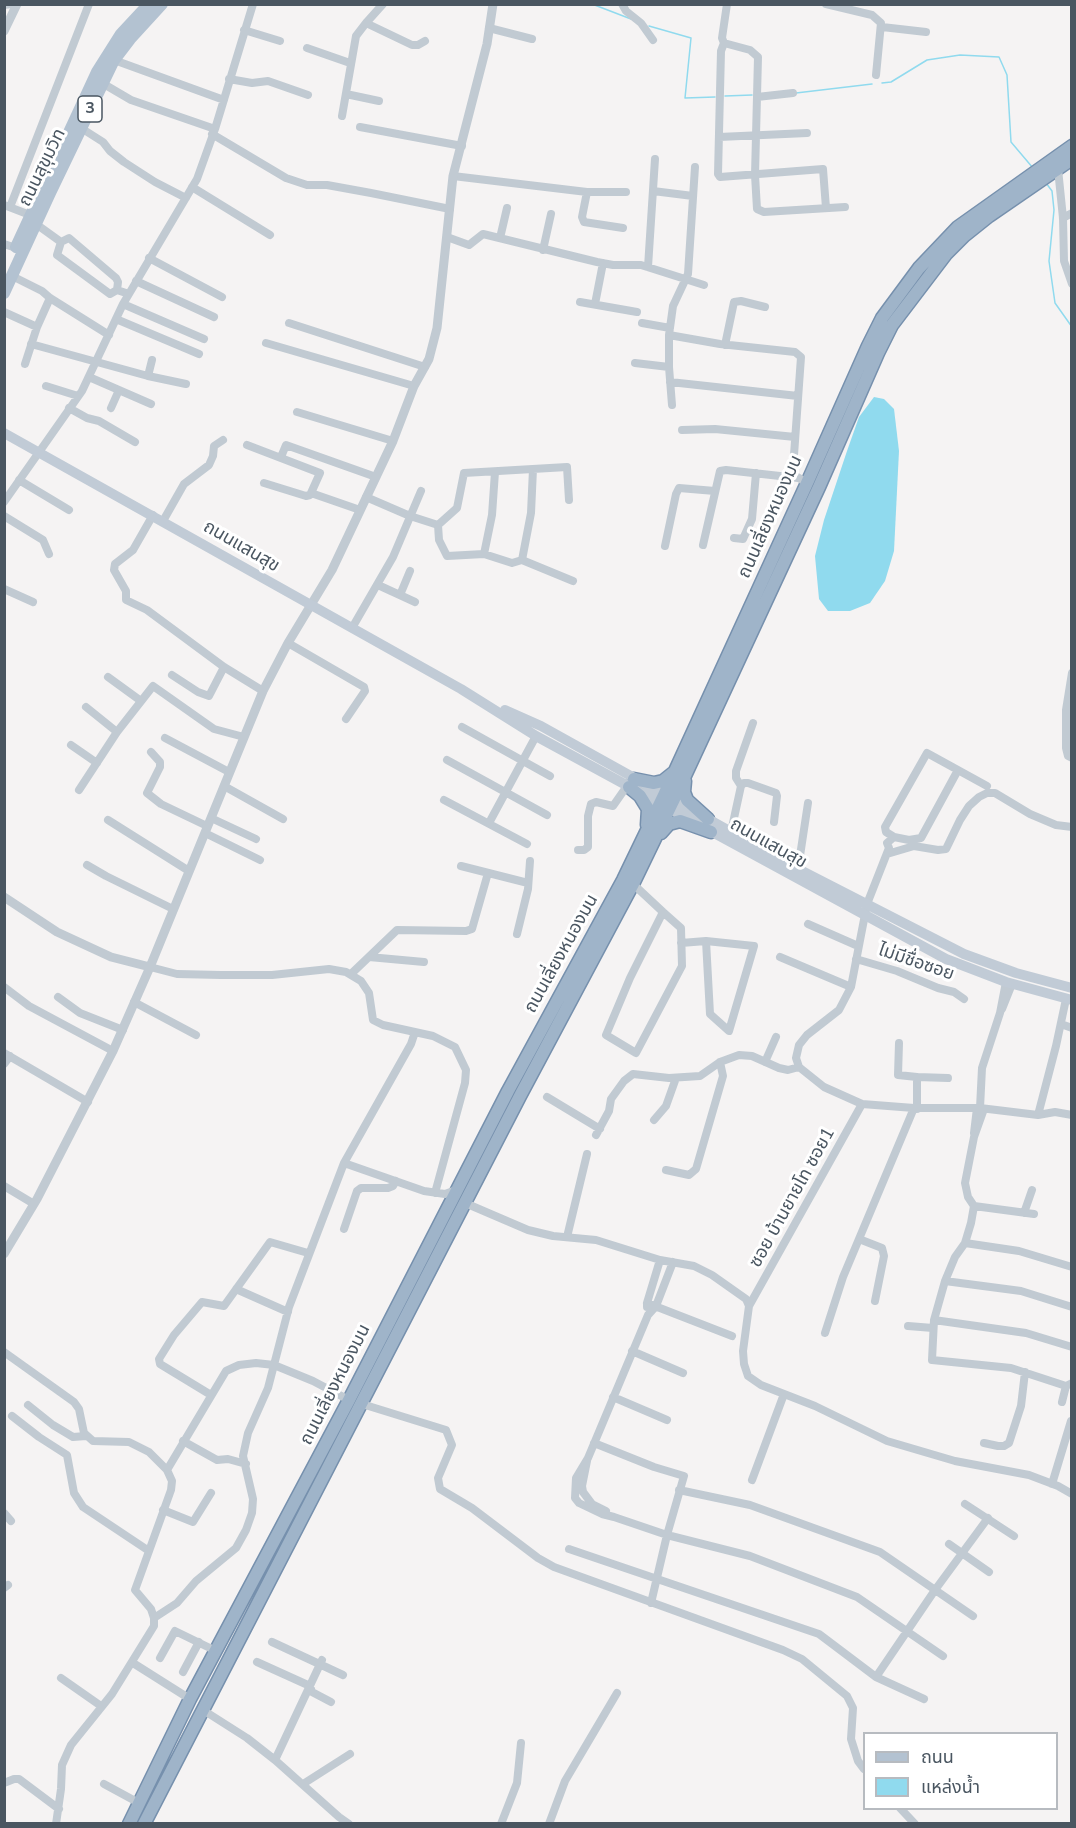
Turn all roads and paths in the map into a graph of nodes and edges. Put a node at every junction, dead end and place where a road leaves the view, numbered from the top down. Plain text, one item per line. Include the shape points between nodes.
1 (12, 4) edge
2 (17, 4) edge
3 (89, 4) edge
4 (148, 4) edge
5 (162, 4) edge
6 (253, 4) edge
7 (383, 4) edge
8 (493, 4) edge
9 (622, 4) edge
10 (727, 4) edge
11 (826, 4) edge
12 (4, 5) edge
13 (864, 8) edge
14 (366, 22) junction
15 (882, 27) junction
16 (489, 28) junction
17 (244, 30) junction
18 (4, 31) edge
19 (926, 32) dead end
20 (532, 39) dead end
21 (653, 40) dead end
22 (280, 41) dead end
23 (425, 41) dead end
24 (723, 43) junction
25 (307, 48) dead end
26 (114, 60) junction
27 (350, 63) junction
28 (876, 75) dead end
29 (229, 79) junction
30 (102, 82) junction
31 (793, 93) dead end
32 (346, 94) junction
33 (308, 95) dead end
34 (757, 97) junction
35 (224, 100) junction
36 (379, 101) dead end
37 (342, 116) dead end
38 (360, 127) dead end
39 (81, 128) junction
40 (213, 131) junction
41 (807, 133) dead end
42 (756, 135) junction
43 (719, 137) junction
44 (462, 146) junction
45 (1071, 146) edge
46 (655, 159) dead end
47 (1071, 159) edge
48 (695, 167) dead end
49 (1053, 168) junction
50 (755, 175) junction
51 (453, 176) junction
52 (1023, 186) junction
53 (192, 187) junction
54 (652, 191) junction
55 (587, 192) junction
56 (626, 192) dead end
57 (693, 195) junction
58 (186, 198) junction
59 (7, 206) edge
60 (845, 207) dead end
61 (507, 208) dead end
62 (826, 208) junction
63 (450, 210) junction
64 (1071, 213) edge
65 (551, 214) dead end
66 (1064, 218) junction
67 (33, 220) junction
68 (624, 228) dead end
69 (270, 235) dead end
70 (447, 237) junction
71 (500, 238) junction
72 (61, 242) junction
73 (10, 246) edge
74 (543, 250) junction
75 (150, 258) junction
76 (603, 263) junction
77 (648, 267) junction
78 (8, 275) edge
79 (686, 280) junction
80 (136, 281) junction
81 (1071, 284) edge
82 (704, 285) dead end
83 (117, 290) junction
84 (4, 293) edge
85 (129, 294) junction
86 (222, 297) dead end
87 (50, 298) junction
88 (580, 302) dead end
89 (123, 304) junction
90 (595, 304) junction
91 (765, 307) dead end
92 (4, 312) edge
93 (637, 312) dead end
94 (214, 317) dead end
95 (116, 319) junction
96 (642, 323) dead end
97 (290, 324) dead end
98 (37, 327) junction
99 (669, 331) junction
100 (109, 335) junction
101 (204, 339) dead end
102 (266, 343) dead end
103 (31, 344) junction
104 (725, 345) junction
105 (199, 354) dead end
106 (152, 360) dead end
107 (96, 361) junction
108 (635, 363) dead end
109 (25, 364) dead end
110 (669, 366) junction
111 (425, 368) junction
112 (148, 376) junction
113 (89, 377) junction
114 (670, 382) junction
115 (186, 384) dead end
116 (46, 386) dead end
117 (414, 386) junction
118 (119, 390) junction
119 (78, 396) junction
120 (798, 396) junction
121 (151, 404) dead end
122 (672, 405) dead end
123 (69, 408) junction
124 (111, 408) dead end
125 (297, 412) dead end
126 (682, 430) dead end
127 (4, 433) edge
128 (795, 437) junction
129 (223, 440) dead end
130 (393, 441) junction
131 (135, 442) dead end
132 (247, 445) dead end
133 (39, 450) junction
134 (281, 457) junction
135 (533, 469) junction
136 (495, 471) junction
137 (756, 473) junction
138 (376, 477) junction
139 (19, 480) junction
140 (803, 480) junction
141 (264, 483) dead end
142 (421, 491) dead end
143 (715, 491) junction
144 (310, 493) junction
145 (366, 497) junction
146 (569, 500) dead end
147 (4, 502) edge
148 (69, 510) dead end
149 (360, 510) junction
150 (4, 516) edge
151 (410, 516) junction
152 (158, 518) junction
153 (438, 525) junction
154 (734, 538) dead end
155 (703, 545) dead end
156 (665, 546) dead end
157 (49, 554) dead end
158 (484, 554) junction
159 (522, 560) junction
160 (410, 571) dead end
161 (573, 581) dead end
162 (378, 585) junction
163 (4, 589) edge
164 (400, 595) junction
165 (33, 602) dead end
166 (415, 602) dead end
167 (311, 606) junction
168 (352, 628) junction
169 (288, 643) junction
170 (224, 667) junction
171 (1071, 673) edge
172 (172, 675) dead end
173 (108, 677) dead end
174 (461, 689) junction
175 (262, 691) junction
176 (141, 701) junction
177 (86, 707) dead end
178 (346, 719) dead end
179 (753, 723) dead end
180 (462, 727) dead end
181 (117, 732) junction
182 (536, 736) junction
183 (244, 737) junction
184 (165, 738) dead end
185 (70, 745) dead end
186 (151, 752) dead end
187 (1071, 758) edge
188 (447, 760) dead end
189 (522, 760) junction
190 (97, 763) junction
191 (682, 769) junction
192 (958, 770) junction
193 (229, 772) junction
194 (550, 776) dead end
195 (630, 784) junction
196 (224, 786) junction
197 (741, 786) junction
198 (987, 786) dead end
199 (79, 790) dead end
200 (506, 793) junction
201 (444, 800) dead end
202 (667, 802) junction
203 (808, 803) dead end
204 (547, 814) dead end
205 (284, 819) dead end
206 (108, 820) dead end
207 (774, 822) dead end
208 (489, 823) junction
209 (208, 826) junction
210 (709, 826) junction
211 (1071, 827) edge
212 (730, 832) junction
213 (894, 837) junction
214 (256, 839) dead end
215 (647, 843) junction
216 (527, 844) dead end
217 (578, 850) dead end
218 (888, 851) junction
219 (260, 860) dead end
220 (530, 861) dead end
221 (87, 865) dead end
222 (461, 866) dead end
223 (798, 869) junction
224 (189, 871) junction
225 (488, 873) junction
226 (528, 883) junction
227 (633, 884) junction
228 (4, 897) edge
229 (172, 909) junction
230 (866, 909) junction
231 (663, 912) junction
232 (808, 924) dead end
233 (517, 934) dead end
234 (706, 941) junction
235 (681, 943) junction
236 (858, 946) junction
237 (369, 957) junction
238 (780, 957) dead end
239 (856, 959) junction
240 (424, 962) dead end
241 (150, 967) junction
242 (351, 974) junction
243 (1009, 983) junction
244 (4, 987) edge
245 (851, 987) junction
246 (1071, 988) edge
247 (58, 997) dead end
248 (964, 999) dead end
249 (1069, 1000) edge
250 (134, 1002) junction
251 (1061, 1024) junction
252 (1071, 1028) edge
253 (123, 1030) junction
254 (415, 1032) junction
255 (196, 1035) dead end
256 (776, 1037) dead end
257 (899, 1043) dead end
258 (113, 1052) junction
259 (7, 1054) edge
260 (720, 1062) junction
261 (765, 1062) junction
262 (4, 1064) edge
263 (799, 1067) junction
264 (917, 1077) junction
265 (676, 1078) junction
266 (948, 1078) dead end
267 (514, 1094) junction
268 (547, 1097) dead end
269 (88, 1102) junction
270 (862, 1104) junction
271 (916, 1108) junction
272 (980, 1108) junction
273 (1038, 1115) junction
274 (1071, 1115) edge
275 (654, 1120) dead end
276 (587, 1154) dead end
277 (344, 1163) junction
278 (666, 1170) dead end
279 (396, 1181) junction
280 (4, 1186) edge
281 (456, 1190) junction
282 (1032, 1190) dead end
283 (435, 1192) junction
284 (465, 1203) junction
285 (34, 1204) junction
286 (974, 1206) junction
287 (1024, 1213) junction
288 (1034, 1214) dead end
289 (344, 1229) dead end
290 (567, 1237) junction
291 (859, 1239) junction
292 (965, 1243) junction
293 (5, 1250) edge
294 (308, 1253) junction
295 (660, 1260) junction
296 (673, 1262) junction
297 (1071, 1268) edge
298 (945, 1281) junction
299 (236, 1289) junction
300 (875, 1301) dead end
301 (647, 1303) junction
302 (656, 1306) junction
303 (749, 1306) junction
304 (1071, 1307) edge
305 (288, 1312) junction
306 (648, 1315) junction
307 (934, 1324) junction
308 (908, 1326) dead end
309 (825, 1333) dead end
310 (732, 1336) dead end
311 (1071, 1347) edge
312 (632, 1351) junction
313 (4, 1352) edge
314 (274, 1365) junction
315 (1025, 1372) junction
316 (683, 1373) dead end
317 (1069, 1385) edge
318 (784, 1394) junction
319 (211, 1395) junction
320 (613, 1397) junction
321 (349, 1400) junction
322 (1062, 1402) dead end
323 (362, 1404) junction
324 (28, 1405) dead end
325 (12, 1416) dead end
326 (667, 1420) dead end
327 (1071, 1421) edge
328 (86, 1436) junction
329 (183, 1441) junction
330 (594, 1443) junction
331 (984, 1443) dead end
332 (246, 1464) junction
333 (167, 1470) junction
334 (752, 1480) dead end
335 (1052, 1484) junction
336 (680, 1490) junction
337 (211, 1493) dead end
338 (1071, 1494) edge
339 (965, 1504) dead end
340 (163, 1510) junction
341 (4, 1514) edge
342 (988, 1518) junction
343 (11, 1521) dead end
344 (667, 1535) junction
345 (1014, 1536) dead end
346 (949, 1544) dead end
347 (569, 1549) dead end
348 (149, 1551) junction
349 (962, 1553) junction
350 (989, 1572) dead end
351 (658, 1578) junction
352 (254, 1580) junction
353 (267, 1587) junction
354 (935, 1590) junction
355 (651, 1603) junction
356 (973, 1616) dead end
357 (154, 1618) junction
358 (907, 1631) junction
359 (199, 1642) junction
360 (272, 1642) dead end
361 (216, 1651) junction
362 (942, 1656) dead end
363 (160, 1658) dead end
364 (257, 1662) dead end
365 (321, 1662) junction
366 (133, 1663) junction
367 (183, 1672) dead end
368 (343, 1675) dead end
369 (876, 1677) junction
370 (61, 1678) dead end
371 (310, 1686) junction
372 (617, 1693) dead end
373 (924, 1699) dead end
374 (190, 1700) junction
375 (331, 1702) dead end
376 (101, 1706) junction
377 (203, 1710) junction
378 (520, 1743) dead end
379 (350, 1754) dead end
380 (275, 1760) junction
381 (863, 1768) edge
382 (4, 1773) edge
383 (14, 1779) junction
384 (4, 1783) edge
385 (104, 1784) dead end
386 (303, 1784) junction
387 (139, 1803) junction
388 (59, 1809) junction
389 (901, 1810) edge
390 (56, 1824) edge
391 (129, 1824) edge
392 (144, 1824) edge
393 (349, 1824) edge
394 (501, 1824) edge
395 (549, 1824) edge
396 (915, 1824) edge

1 - 12 street
2 - 18 street
3 - 59 street
4 - 67 main road, ถนนสุขุมวิท / 3 via 121,34 97,72
5 - 26 main road, ถนนสุขุมวิท / 3
6 - 17 street
7 - 14 street
8 - 16 street
9 - 21 street
10 - 24 street
11 - 13 street
13 - 15 street
14 - 23 street via 412,45
14 - 27 street via 356,36
15 - 19 street
15 - 28 street
16 - 20 street
16 - 44 street
17 - 22 street
17 - 29 street
24 - 34 street via 750,50 758,57
24 - 43 street
25 - 27 street
26 - 30 main road, ถนนสุขุมวิท / 3
26 - 35 street
27 - 32 street
29 - 33 street via 268,81
29 - 35 street
30 - 39 main road, ถนนสุขุมวิท / 3
30 - 40 street via 131,100
31 - 34 street
32 - 36 street
32 - 37 street
34 - 42 street
35 - 40 street
38 - 44 street
39 - 58 street via 124,162
39 - 67 main road, ถนนสุขุมวิท / 3
40 - 53 street
40 - 63 street via 285,178
41 - 42 street
42 - 43 street
42 - 50 street
43 - 50 street via 720,177
44 - 51 street
45 - 49 highway, ถนนเลี่ยงหนองมน
46 - 54 street
47 - 49 highway, ถนนเลี่ยงหนองมน
48 - 57 street
49 - 52 highway, ถนนเลี่ยงหนองมน
49 - 66 street
50 - 62 street via 759,211
50 - 62 street via 823,169
51 - 55 street
51 - 63 street
52 - 140 highway, ถนนเลี่ยงหนองมน via 958,227 919,267 868,345
52 - 191 highway, ถนนเลี่ยงหนองมน via 946,254 892,325 819,487
53 - 58 street
53 - 69 street
54 - 57 street
54 - 77 street
55 - 56 street
55 - 68 street via 584,222
57 - 79 street
58 - 75 street
59 - 67 street
60 - 62 street
61 - 71 street
63 - 70 street
64 - 66 street
65 - 74 street
66 - 81 street via 1064,261
67 - 72 street
67 - 73 main road, ถนนสุขุมวิท / 3
67 - 78 main road, ถนนสุขุมวิท / 3
70 - 71 street via 469,245 483,234
70 - 111 street via 437,328
71 - 74 street
72 - 83 street via 69,238 116,278
72 - 83 street via 57,255 110,294
73 - 78 main road, ถนนสุขุมวิท / 3
74 - 76 street
75 - 80 street
75 - 86 street
76 - 77 street
76 - 90 street
77 - 79 street
78 - 84 main road, ถนนสุขุมวิท / 3
78 - 87 street
79 - 82 street
79 - 99 street via 673,306
80 - 85 street
80 - 94 street
83 - 85 street
85 - 89 street
87 - 98 street
87 - 100 street
88 - 90 street
89 - 95 street
89 - 101 street
90 - 93 street
91 - 104 street via 734,302
92 - 98 street
95 - 100 street
95 - 105 street
96 - 99 street
97 - 111 street
98 - 103 street
99 - 104 street
99 - 110 street
100 - 107 street
102 - 117 street
103 - 107 street
103 - 109 street
104 - 120 street via 795,352 801,357
106 - 112 street
107 - 112 street
107 - 113 street
108 - 110 street
110 - 114 street
111 - 117 street
112 - 115 street
113 - 118 street
113 - 119 street
114 - 120 street
114 - 122 street
116 - 119 street
117 - 130 street
118 - 121 street
118 - 124 street
119 - 123 street
120 - 128 street
123 - 131 street
123 - 133 street
125 - 130 street
126 - 128 street via 715,429
127 - 133 main road, ถนนแสนสุข
128 - 140 street via 794,475
129 - 152 street via 214,446 208,465 184,484
130 - 138 street
132 - 134 street
133 - 139 street
133 - 152 main road, ถนนแสนสุข
134 - 138 street via 286,445
134 - 144 street via 320,473
135 - 136 street
135 - 146 street via 567,467
135 - 159 street via 531,513
136 - 153 street via 465,473 457,508
136 - 158 street
137 - 140 street
137 - 143 street via 723,470
137 - 154 street via 752,519 743,539
138 - 145 street
139 - 147 street
139 - 148 street
140 - 191 highway, ถนนเลี่ยงหนองมน
141 - 144 street via 306,496
142 - 151 street
143 - 155 street
143 - 156 street via 679,488
144 - 149 street
145 - 149 street
145 - 151 street
149 - 167 street
150 - 157 street via 43,540
151 - 153 street
151 - 162 street
152 - 167 main road, ถนนแสนสุข
152 - 170 street via 133,550 115,564 126,600 147,609
153 - 158 street via 439,540 447,556
158 - 159 street via 512,563
159 - 161 street
160 - 164 street
162 - 164 street
162 - 168 street
163 - 165 street
164 - 166 street
167 - 168 main road, ถนนแสนสุข
167 - 169 street
168 - 174 main road, ถนนแสนสุข
169 - 175 street
169 - 178 street via 364,687
170 - 172 street via 209,696
170 - 175 street
171 - 187 street via 1065,748
173 - 176 street
174 - 182 main road, ถนนแสนสุข
174 - 195 main road, ถนนแสนสุข via 541,726
175 - 183 street
176 - 181 street
176 - 183 street via 153,686 214,729
177 - 181 street
179 - 197 street via 736,771
180 - 189 street
181 - 190 street
182 - 189 street
182 - 195 main road, ถนนแสนสุข
183 - 193 street
184 - 193 street
185 - 190 street
186 - 209 street via 160,767 147,793 161,804
188 - 200 street
189 - 194 street
189 - 200 street
190 - 199 street
191 - 195 highway via 659,783
191 - 202 highway, ถนนเลี่ยงหนองมน
191 - 210 highway via 685,796
192 - 198 street
192 - 213 street via 921,838
192 - 213 street via 927,753 885,826 886,832
193 - 196 street
195 - 202 main road, ถนนแสนสุข
195 - 215 highway via 648,809
195 - 217 street via 614,806 591,804 588,847
196 - 205 street
196 - 209 street
197 - 207 street via 748,783 776,793
197 - 212 street
200 - 204 street
200 - 208 street
201 - 208 street
202 - 210 main road, ถนนแสนสุข
202 - 215 highway, ถนนเลี่ยงหนองมน
203 - 223 street
206 - 224 street
208 - 216 street
209 - 214 street
209 - 219 street
209 - 224 street
210 - 212 main road, ถนนแสนสุข
210 - 215 highway via 674,822
210 - 230 main road, ถนนแสนสุข
211 - 218 street via 1056,825 995,793 987,793 969,806 946,849 914,846
212 - 223 main road, ถนนแสนสุข
213 - 218 street via 887,843
215 - 227 highway, ถนนเลี่ยงหนองมน
215 - 267 highway, ถนนเลี่ยงหนองมน via 623,880
218 - 230 street
220 - 226 street
221 - 229 street
222 - 225 street
223 - 230 main road, ถนนแสนสุข
224 - 229 street
225 - 226 street
225 - 237 street via 472,929 399,929
226 - 233 street
227 - 231 street
227 - 267 highway, ถนนเลี่ยงหนองมน
228 - 241 street via 57,932 111,957
229 - 241 street
230 - 236 street
230 - 243 main road, ถนนแสนสุข via 946,959
230 - 246 main road, ถนนแสนสุข via 963,954
231 - 235 street via 681,928
231 - 235 street via 606,1035 636,1053 682,966
232 - 236 street
234 - 234 street via 754,946 729,1030 710,1014
234 - 235 street
236 - 239 street
237 - 240 street
237 - 242 street
238 - 245 street
239 - 245 street
239 - 248 street, ไม่มีชื่อซอย via 954,992
241 - 242 street via 177,974 272,975 329,969
241 - 250 street
242 - 254 street via 369,993 373,1020
243 - 249 main road, ถนนแสนสุข
243 - 272 street via 1008,998 982,1068
244 - 258 street via 29,1006
245 - 263 street via 839,1010 799,1045
247 - 253 street via 80,1013
249 - 251 street
250 - 253 street
250 - 255 street
251 - 252 street
251 - 273 street
253 - 258 street
254 - 277 street
254 - 283 street via 455,1047 466,1070
256 - 261 street
257 - 264 street via 898,1075
258 - 269 street
259 - 262 street
259 - 269 street
260 - 261 street via 739,1055
260 - 265 street via 700,1076
260 - 278 street via 723,1076 696,1169 688,1175
261 - 263 street via 788,1070
263 - 270 street via 824,1087
264 - 266 street
264 - 271 street
265 - 268 street via 633,1074 611,1099 598,1132
265 - 275 street via 666,1106
267 - 281 highway, ถนนเลี่ยงหนองมน
267 - 284 highway, ถนนเลี่ยงหนองมน
269 - 285 street
270 - 271 street
270 - 303 street, ซอย บ้านยายโท ซอย1
271 - 272 street
271 - 291 street
272 - 273 street
272 - 286 street via 974,1122 975,1137 965,1183
273 - 274 street
276 - 290 street
277 - 279 street
277 - 294 street
279 - 283 street
279 - 289 street via 388,1188 357,1191
280 - 285 street
281 - 283 street
281 - 321 highway, ถนนเลี่ยงหนองมน
282 - 287 street
284 - 290 street via 528,1230
284 - 323 highway, ถนนเลี่ยงหนองมน
285 - 293 street
286 - 287 street
286 - 292 street
287 - 288 street
290 - 295 street via 596,1240
291 - 300 street via 882,1248 884,1256
291 - 309 street
292 - 297 street via 1019,1251
292 - 298 street
294 - 299 street via 270,1242
294 - 305 street
295 - 296 street
295 - 301 street
296 - 302 street
296 - 303 street via 712,1275 746,1299
298 - 304 street via 1021,1291
298 - 307 street
299 - 305 street
299 - 319 street via 224,1306 202,1302 159,1359 160,1364
301 - 302 street
301 - 306 street
302 - 306 street
302 - 310 street
303 - 318 street via 743,1352 748,1376
305 - 314 street
306 - 312 street
307 - 308 street
307 - 311 street via 1026,1333
307 - 315 street via 932,1360
312 - 316 street
312 - 320 street
313 - 328 street via 74,1402
314 - 319 street via 239,1365 226,1371
314 - 321 street
314 - 332 street via 248,1433 243,1455
315 - 317 street
315 - 331 street via 1021,1406 1009,1443
317 - 322 street
318 - 334 street
318 - 335 street via 887,1441
319 - 329 street
320 - 326 street
320 - 330 street
321 - 352 highway, ถนนเลี่ยงหนองมน
323 - 353 highway, ถนนเลี่ยงหนองมน
323 - 355 street via 446,1430 452,1444 438,1478 440,1489 538,1558
324 - 328 street via 73,1437
325 - 348 street via 67,1455 74,1493 83,1507
327 - 335 street
328 - 333 street via 93,1441 129,1442 149,1452
329 - 332 street via 217,1460
329 - 333 street
330 - 336 street via 684,1476
330 - 344 street via 576,1478 574,1498 586,1508
332 - 357 street via 253,1499 246,1530 236,1548 196,1581 177,1603
333 - 340 street via 172,1481
335 - 338 street
336 - 344 street
336 - 354 street via 750,1505 880,1552
337 - 340 street via 193,1522
339 - 342 street
340 - 348 street
341 - 343 street
342 - 345 street
342 - 349 street
344 - 351 street
344 - 358 street via 750,1556 857,1597
346 - 349 street
347 - 351 street
348 - 357 street via 135,1590
349 - 350 street
349 - 354 street
351 - 355 street
351 - 369 street via 819,1634
352 - 353 highway
352 - 361 highway, ถนนเลี่ยงหนองมน
353 - 377 highway, ถนนเลี่ยงหนองมน
354 - 356 street
354 - 358 street
355 - 381 street via 802,1659 847,1696 853,1707 851,1739
357 - 366 street via 154,1626
358 - 362 street
358 - 369 street
359 - 361 street
359 - 363 street via 175,1630
359 - 367 street
360 - 365 street
361 - 374 highway, ถนนเลี่ยงหนองมน
364 - 371 street
365 - 368 street
365 - 371 street
366 - 374 street
366 - 376 street
369 - 373 street
370 - 376 street
371 - 375 street via 312,1692
371 - 380 street
372 - 395 street via 565,1781
374 - 387 highway, ถนนเลี่ยงหนองมน
376 - 388 street via 70,1745 62,1765
377 - 380 street
377 - 392 highway, ถนนเลี่ยงหนองมน
378 - 394 street via 517,1783
379 - 386 street
380 - 386 street
382 - 383 street
383 - 384 street
383 - 388 street
385 - 387 street
386 - 393 street
387 - 391 highway, ถนนเลี่ยงหนองมน
388 - 390 street
389 - 396 street

